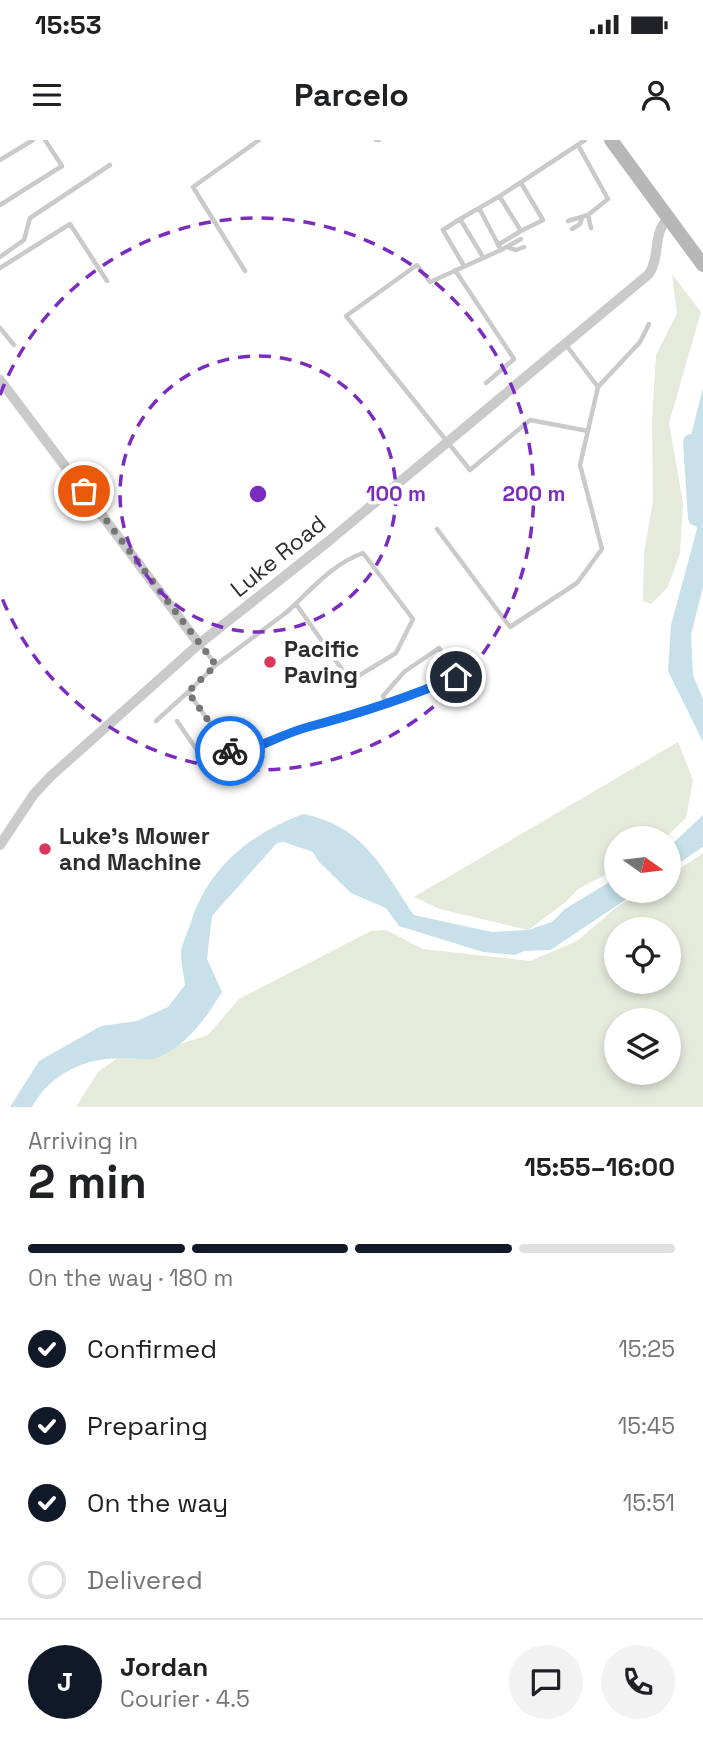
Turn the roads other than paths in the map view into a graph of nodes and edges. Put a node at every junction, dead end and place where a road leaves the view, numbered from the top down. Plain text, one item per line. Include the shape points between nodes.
1 (33, 140) edge
2 (45, 140) edge
3 (259, 140) edge
4 (584, 140) edge
5 (611, 140) edge
6 (576, 146) junction
7 (0, 160) edge
8 (110, 165) dead end
9 (521, 183) junction
10 (500, 196) junction
11 (0, 205) edge
12 (479, 208) junction
13 (588, 215) junction
14 (582, 218) junction
15 (460, 219) junction
16 (668, 219) junction
17 (568, 221) dead end
18 (591, 228) dead end
19 (572, 229) dead end
20 (521, 231) junction
21 (520, 239) dead end
22 (500, 247) junction
23 (507, 247) junction
24 (524, 247) dead end
25 (0, 257) edge
26 (483, 257) junction
27 (703, 265) edge
28 (464, 266) junction
29 (0, 268) edge
30 (455, 270) junction
31 (245, 271) dead end
32 (107, 281) dead end
33 (649, 324) dead end
34 (0, 328) edge
35 (14, 345) dead end
36 (566, 345) junction
37 (0, 380) edge
38 (486, 383) dead end
39 (598, 387) junction
40 (588, 432) junction
41 (448, 442) junction
42 (437, 529) dead end
43 (296, 604) junction
44 (200, 644) junction
45 (216, 665) junction
46 (188, 692) junction
47 (387, 704) junction
48 (156, 721) dead end
49 (177, 721) dead end
50 (233, 755) junction
51 (0, 845) edge

1 - 7 lane
2 - 11 lane via 62,166
3 - 31 lane via 192,187
4 - 6 lane
5 - 16 street
6 - 9 lane
6 - 13 lane via 608,199
8 - 25 lane via 30,218 24,240
9 - 10 lane
9 - 20 lane via 543,220
10 - 12 lane
10 - 20 lane
12 - 15 lane
12 - 22 lane
13 - 14 lane
13 - 18 lane
14 - 17 lane
14 - 19 lane
15 - 26 lane
15 - 28 lane via 443,230
16 - 27 street
16 - 36 street, Luke Road via 659,230 657,260 649,274
20 - 22 lane
21 - 23 lane
22 - 23 lane
22 - 26 lane
23 - 24 lane
26 - 28 lane
28 - 30 lane
29 - 32 lane via 70,224
30 - 38 lane via 513,359
30 - 41 lane via 430,282 417,265 346,316
33 - 39 lane via 640,342
34 - 35 lane
36 - 39 lane
36 - 41 street, Luke Road
37 - 44 street
39 - 40 lane
40 - 41 lane via 530,420 470,470
40 - 42 lane via 580,465 602,549 577,583 521,619 510,626
41 - 44 street, Luke Road
43 - 43 lane via 337,565 363,553 413,619 396,653 350,681
43 - 45 lane
44 - 45 lane
44 - 51 street, Luke Road via 51,776
45 - 46 lane
46 - 48 lane
46 - 50 lane
47 - 47 lane via 456,677 439,648 390,684 383,696
47 - 50 lane
49 - 50 lane via 201,756 215,765

